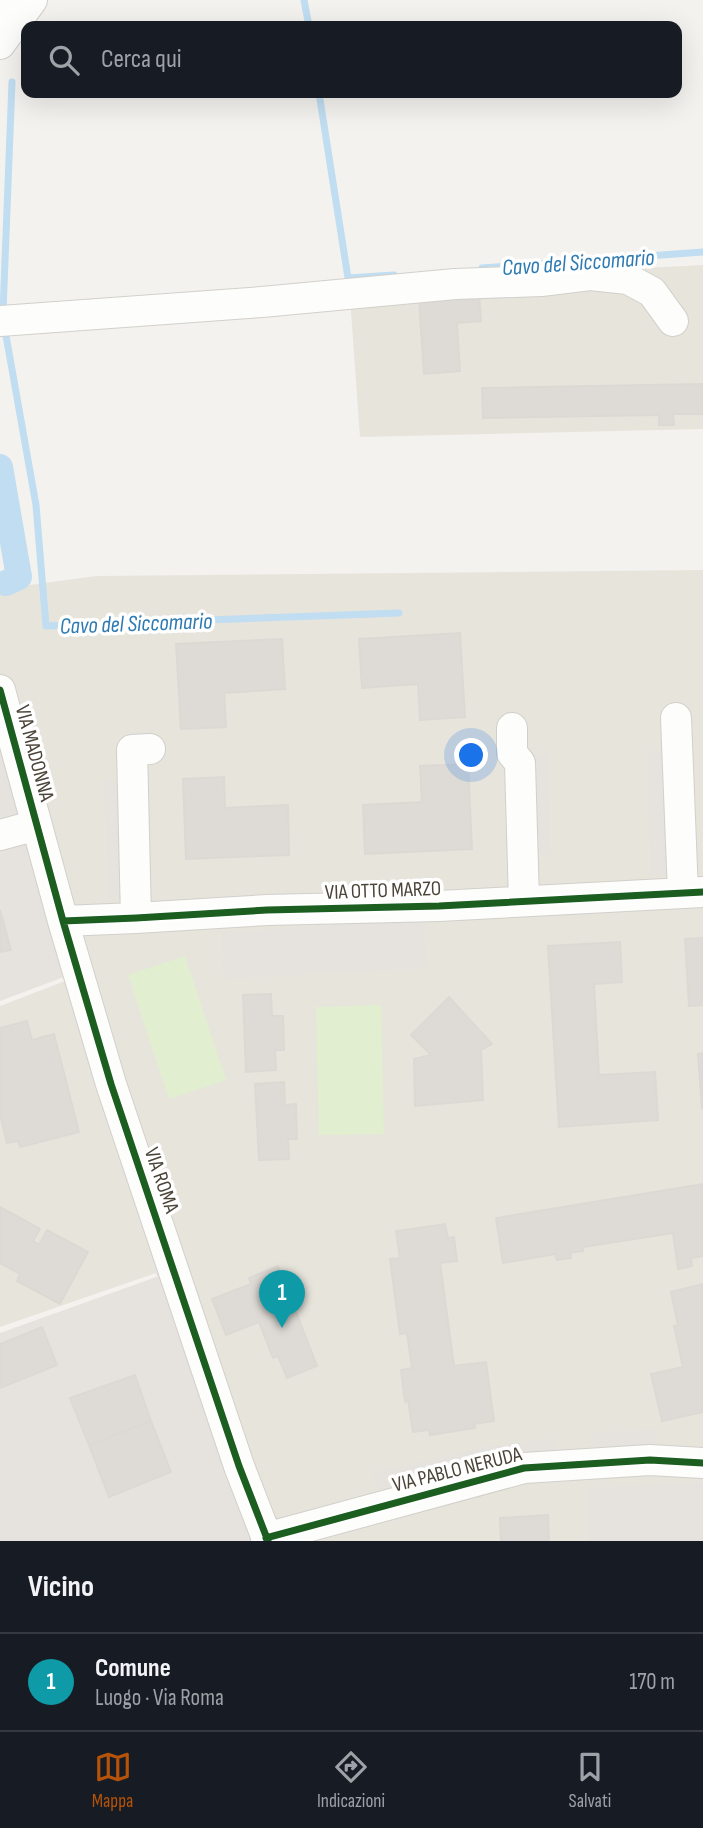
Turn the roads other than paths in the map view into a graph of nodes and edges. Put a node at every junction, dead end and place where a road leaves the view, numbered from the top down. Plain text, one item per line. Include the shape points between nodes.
1 (11, 0) edge
2 (32, 0) edge
3 (0, 4) edge
4 (0, 44) edge
5 (0, 321) edge
6 (673, 321) dead end
7 (0, 690) edge
8 (676, 718) dead end
9 (512, 728) dead end
10 (150, 749) dead end
11 (37, 825) junction
12 (0, 835) edge
13 (693, 892) edge
14 (524, 901) junction
15 (136, 918) junction
16 (63, 921) junction
17 (703, 1464) edge
18 (267, 1539) edge

1 - 3 street
2 - 4 street
5 - 6 street via 590,275 628,279 652,292
7 - 11 street, VIA MADONNA
8 - 13 street
9 - 14 street via 512,753 520,763
10 - 15 street via 132,750
11 - 12 street
11 - 16 street, VIA ROMA
13 - 14 street, VIA OTTO MARZO
14 - 15 street, VIA OTTO MARZO
15 - 16 street, VIA OTTO MARZO
16 - 18 street, VIA ROMA via 111,1084
17 - 18 street, VIA PABLO NERUDA via 650,1460 524,1468

